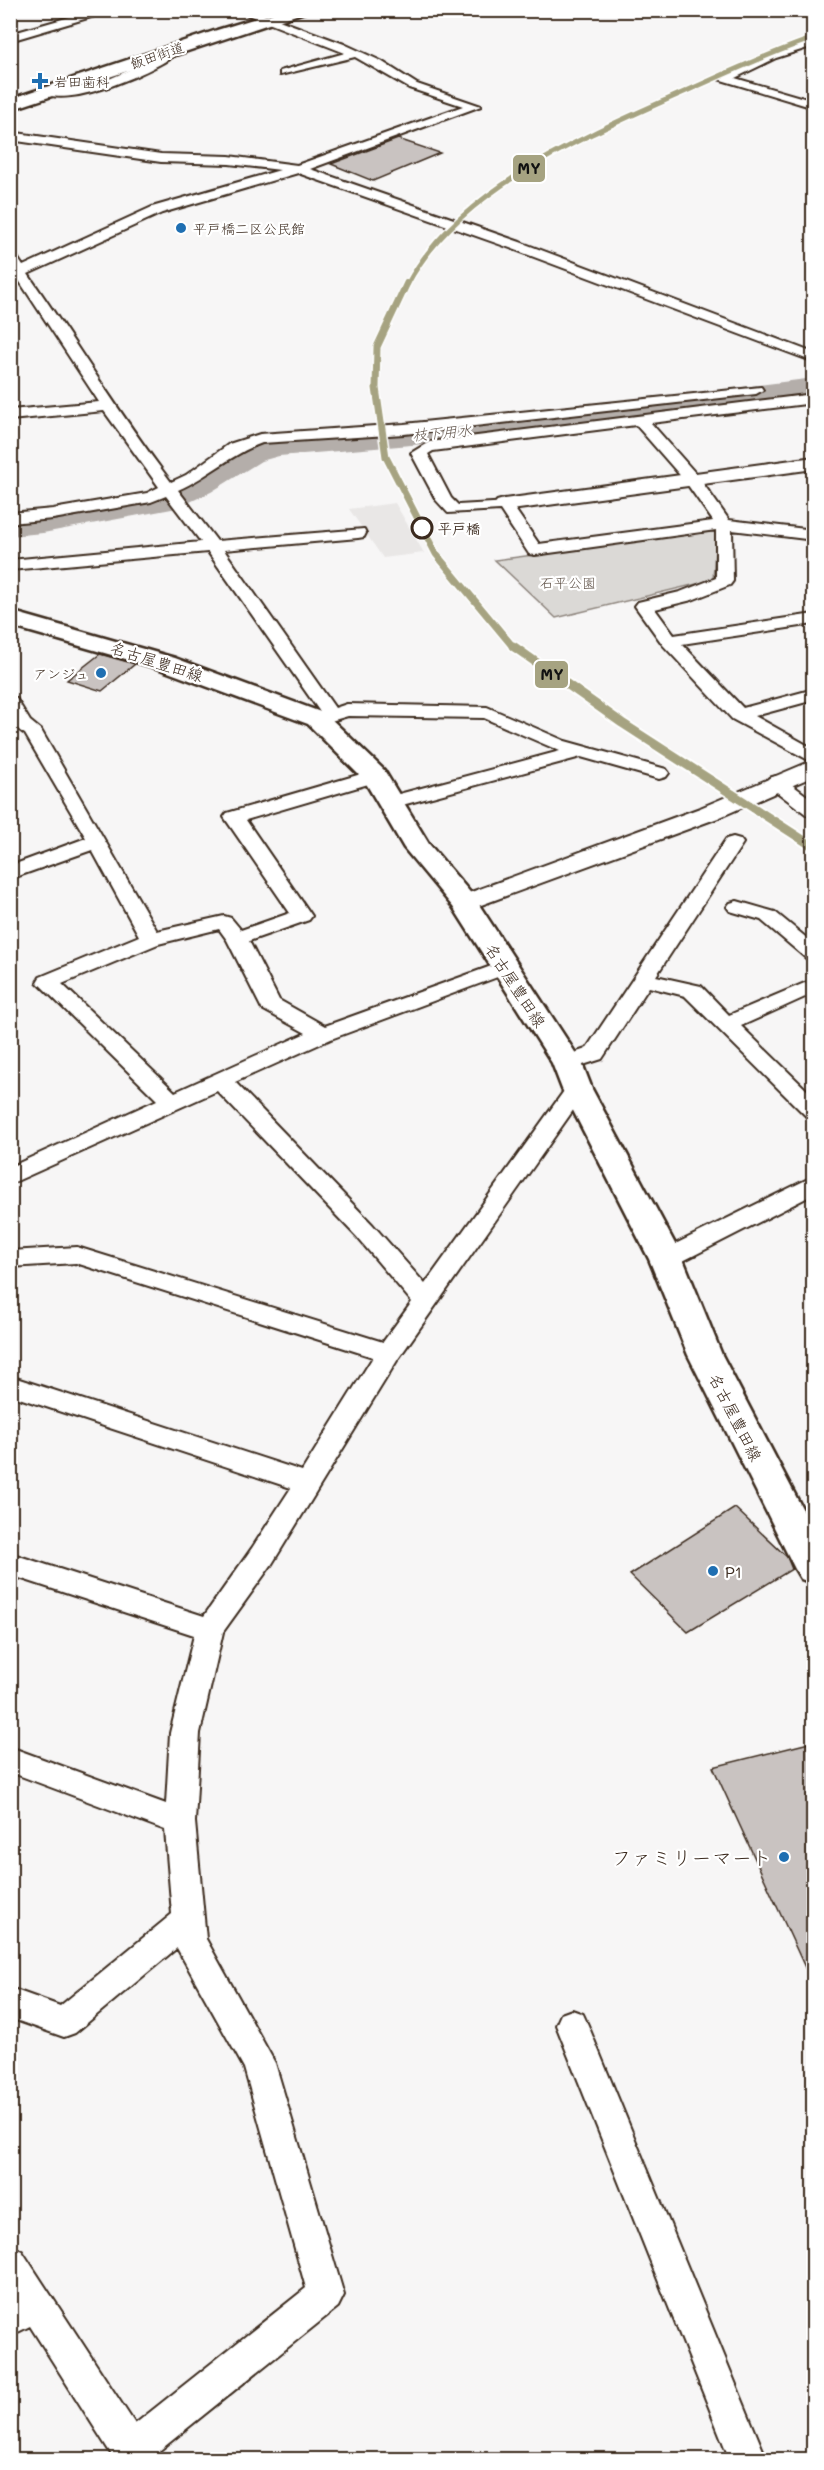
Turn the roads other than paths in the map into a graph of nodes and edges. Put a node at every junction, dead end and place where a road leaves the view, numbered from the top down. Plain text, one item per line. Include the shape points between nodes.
1 (99, 10) edge
2 (240, 10) edge
3 (304, 10) edge
4 (266, 19) junction
5 (10, 23) edge
6 (40, 31) junction
7 (10, 38) edge
8 (813, 42) edge
9 (357, 53) junction
10 (284, 73) dead end
11 (10, 105) edge
12 (813, 105) edge
13 (10, 136) edge
14 (298, 169) junction
15 (10, 257) edge
16 (16, 275) edge
17 (813, 358) edge
18 (813, 384) edge
19 (813, 398) edge
20 (108, 406) junction
21 (10, 415) edge
22 (641, 422) junction
23 (813, 463) edge
24 (692, 478) junction
25 (173, 495) junction
26 (504, 505) junction
27 (10, 518) edge
28 (724, 524) junction
29 (358, 533) dead end
30 (813, 535) edge
31 (213, 547) junction
32 (10, 564) edge
33 (11, 618) edge
34 (813, 619) edge
35 (669, 641) junction
36 (813, 694) edge
37 (10, 702) edge
38 (739, 715) junction
39 (324, 717) junction
40 (583, 752) junction
41 (813, 757) edge
42 (813, 767) edge
43 (658, 774) dead end
44 (375, 776) junction
45 (776, 782) junction
46 (391, 802) junction
47 (813, 811) edge
48 (97, 841) junction
49 (733, 843) dead end
50 (10, 873) edge
51 (464, 903) junction
52 (737, 907) dead end
53 (237, 938) junction
54 (151, 939) junction
55 (813, 955) edge
56 (504, 968) junction
57 (644, 979) junction
58 (813, 985) edge
59 (725, 1025) junction
60 (323, 1034) junction
61 (572, 1076) junction
62 (222, 1082) junction
63 (173, 1103) junction
64 (813, 1111) edge
65 (10, 1176) edge
66 (813, 1184) edge
67 (10, 1259) edge
68 (666, 1259) junction
69 (426, 1301) junction
70 (389, 1353) junction
71 (10, 1385) edge
72 (308, 1483) junction
73 (10, 1564) edge
74 (813, 1569) edge
75 (210, 1629) junction
76 (10, 1760) edge
77 (180, 1822) junction
78 (188, 1920) junction
79 (10, 2003) edge
80 (572, 2025) dead end
81 (10, 2263) edge
82 (22, 2310) edge
83 (134, 2455) edge
84 (748, 2460) edge

1 - 6 street via 103,12
2 - 4 street
3 - 4 main road, 飯田街道
4 - 9 street
4 - 11 main road, 飯田街道
5 - 6 street
6 - 7 street
8 - 12 street via 724,79
9 - 10 street
9 - 14 street via 413,86 475,106
13 - 14 street via 161,158 230,159
14 - 16 street via 157,210
14 - 17 street via 516,245
15 - 16 street
16 - 20 street
18 - 25 street via 404,429 260,439 235,447
19 - 22 street
20 - 21 street
20 - 25 street
22 - 24 street
22 - 26 street via 429,447 419,453 444,500 454,510
23 - 24 street
24 - 26 street
24 - 28 street
25 - 27 street
25 - 31 street
26 - 28 street via 535,550
28 - 30 street
28 - 35 street via 724,581 686,597 644,606
29 - 31 street
31 - 32 street
31 - 39 street
33 - 39 main road, 名古屋豊田線 via 166,663
34 - 35 street
35 - 38 street
36 - 38 street
37 - 48 street via 23,725 33,731
38 - 41 street
39 - 40 street via 347,710 487,713
39 - 44 main road, 名古屋豊田線
40 - 43 street
40 - 46 street
42 - 45 street
44 - 46 main road, 名古屋豊田線
44 - 53 street via 234,816 302,916
45 - 47 street
45 - 51 street via 709,813
46 - 51 main road, 名古屋豊田線 via 418,848
48 - 50 street
48 - 54 street
49 - 57 street
51 - 56 main road, 名古屋豊田線
52 - 55 street via 768,916
53 - 54 street via 224,922
53 - 60 street via 270,1004
54 - 63 street via 48,982
56 - 60 street
56 - 61 main road, 名古屋豊田線
57 - 59 street via 693,991
57 - 61 street via 594,1054
58 - 59 street
59 - 64 street
60 - 62 street
61 - 68 main road, 名古屋豊田線
61 - 69 street
62 - 63 street
62 - 69 street via 365,1231
63 - 65 street
66 - 68 street
67 - 70 street via 77,1255
68 - 74 main road, 名古屋豊田線 via 705,1354
69 - 70 street
70 - 72 street
71 - 72 street
72 - 75 street
73 - 75 street
75 - 77 street via 185,1733
76 - 77 street
77 - 78 street
78 - 79 street via 64,2022
78 - 83 street via 190,1941 259,2063 326,2295
80 - 84 street
81 - 82 street
82 - 83 street

